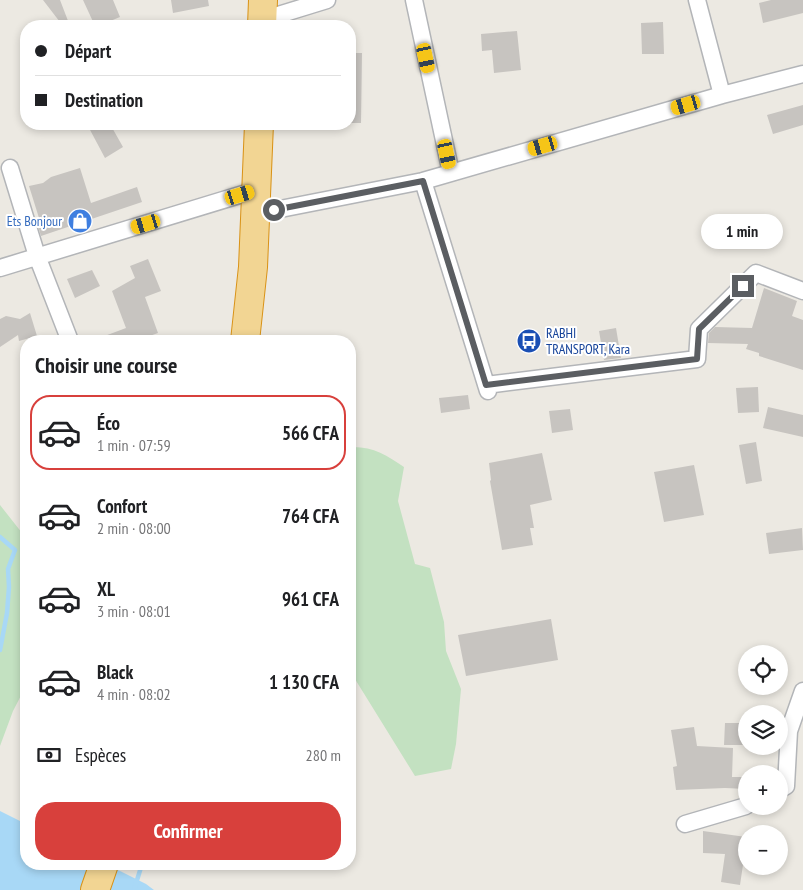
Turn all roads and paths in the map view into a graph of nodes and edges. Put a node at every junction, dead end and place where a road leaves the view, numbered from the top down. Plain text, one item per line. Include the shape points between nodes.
1 (327, 0) edge
2 (414, 0) edge
3 (697, 0) edge
4 (263, 15) edge
5 (803, 74) edge
6 (722, 95) junction
7 (259, 130) edge
8 (10, 168) dead end
9 (451, 173) junction
10 (423, 181) junction
11 (256, 202) junction
12 (37, 256) junction
13 (0, 268) edge
14 (803, 291) edge
15 (68, 335) edge
16 (246, 335) edge
17 (803, 691) edge
18 (788, 765) edge
19 (738, 808) edge
20 (685, 824) dead end
21 (102, 870) edge
22 (95, 890) edge

1 - 4 street
2 - 9 street
3 - 6 street
5 - 6 street
6 - 9 street
7 - 11 highway
8 - 12 street
9 - 10 street
10 - 11 street
10 - 14 street via 487,388 697,359 699,329 756,273
11 - 12 street
11 - 16 highway
12 - 13 street
12 - 15 street
17 - 18 street via 790,731
19 - 20 street
21 - 22 highway

